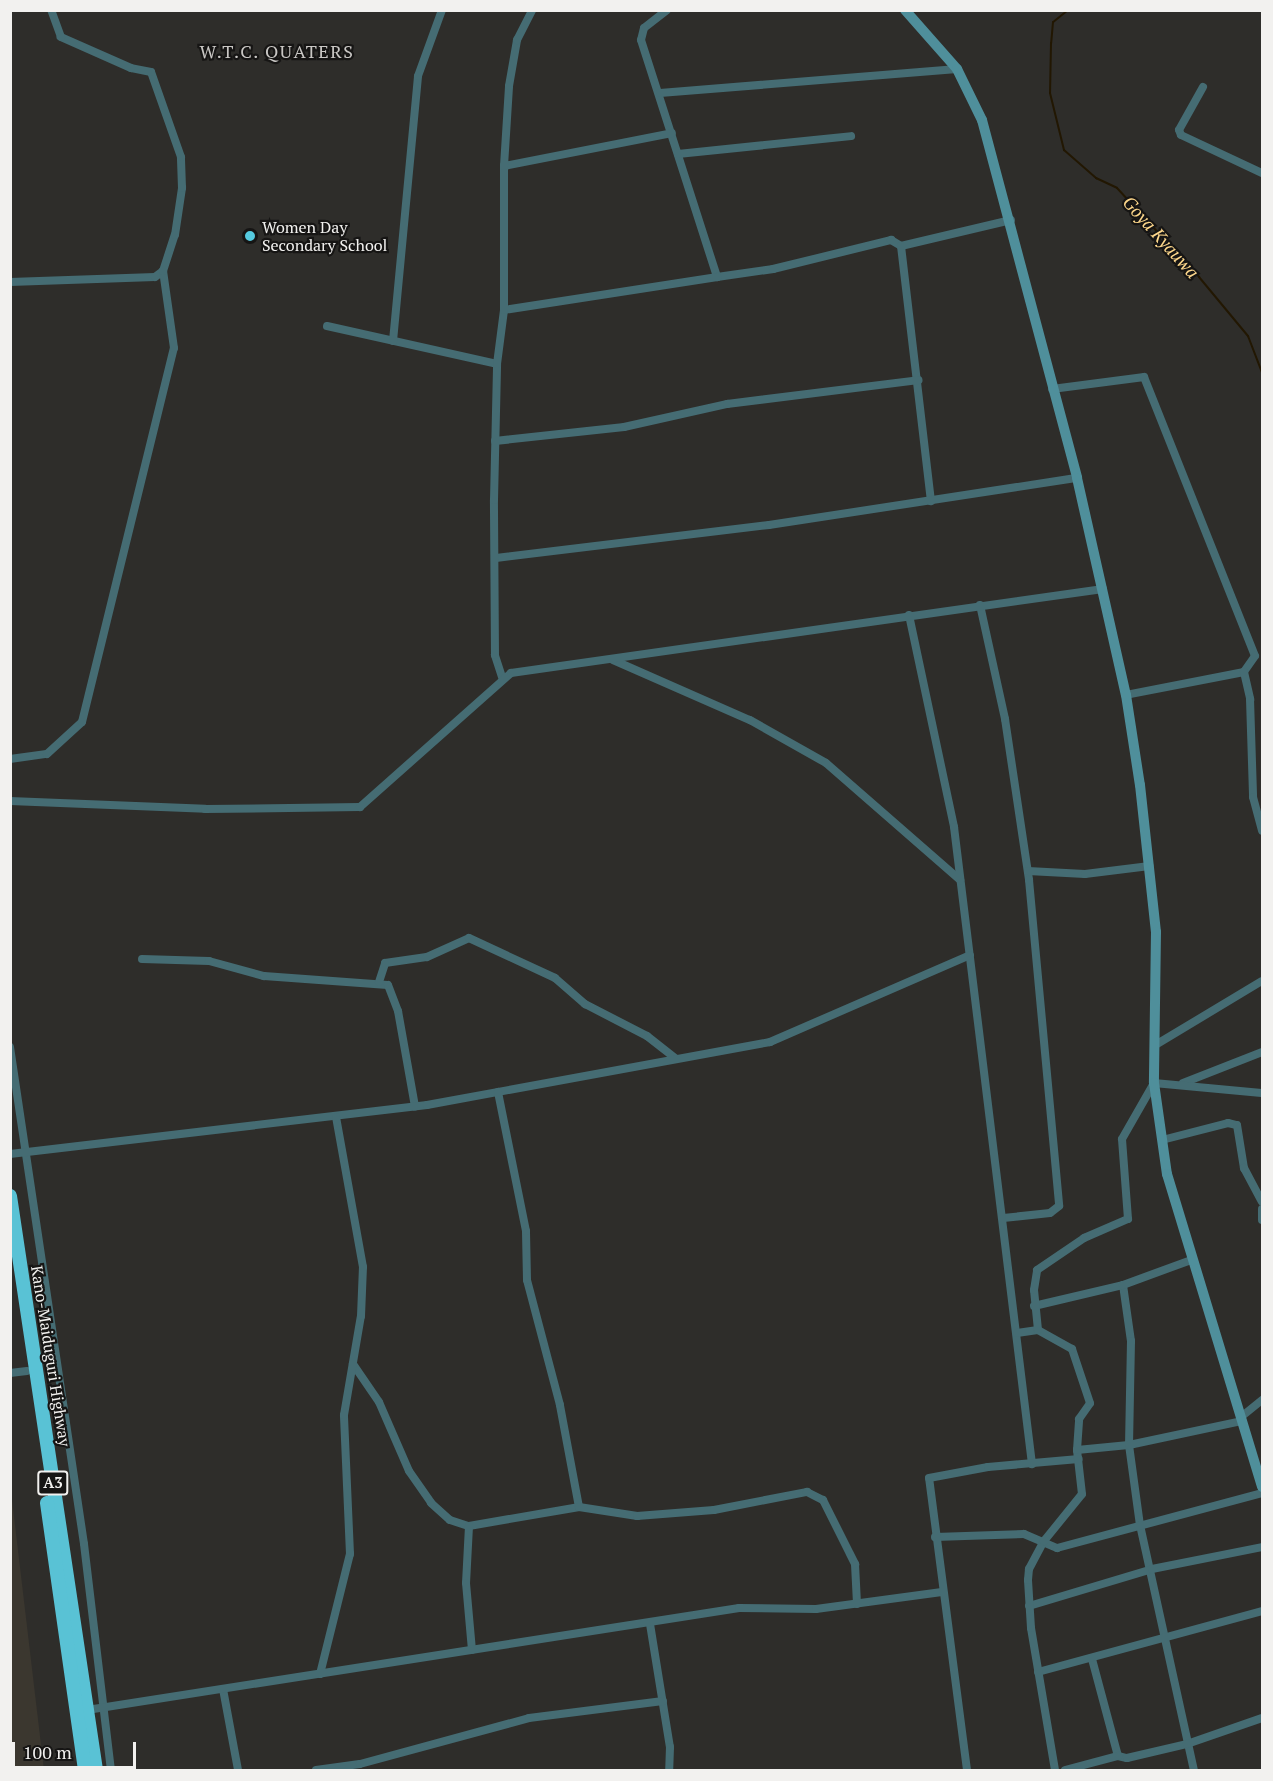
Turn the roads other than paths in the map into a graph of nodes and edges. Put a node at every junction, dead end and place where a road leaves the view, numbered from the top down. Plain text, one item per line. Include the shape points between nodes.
1 (51, 10) edge
2 (442, 10) edge
3 (532, 10) edge
4 (667, 10) edge
5 (905, 10) edge
6 (957, 69) junction
7 (1203, 87) dead end
8 (660, 93) junction
9 (672, 133) junction
10 (851, 136) dead end
11 (678, 154) junction
12 (504, 166) junction
13 (1263, 173) edge
14 (1011, 220) junction
15 (901, 246) junction
16 (163, 271) junction
17 (717, 278) junction
18 (10, 282) edge
19 (504, 310) junction
20 (327, 326) dead end
21 (393, 341) junction
22 (497, 364) junction
23 (919, 380) junction
24 (1052, 389) junction
25 (495, 441) junction
26 (1077, 478) junction
27 (931, 501) junction
28 (496, 558) junction
29 (1103, 589) junction
30 (980, 605) junction
31 (909, 615) junction
32 (611, 659) junction
33 (1244, 672) junction
34 (502, 677) junction
35 (1126, 695) junction
36 (10, 759) edge
37 (10, 801) edge
38 (1263, 831) edge
39 (1150, 866) junction
40 (1028, 871) junction
41 (960, 880) junction
42 (970, 955) junction
43 (142, 959) dead end
44 (1263, 981) edge
45 (379, 982) junction
46 (1157, 1044) junction
47 (10, 1047) edge
48 (1263, 1052) edge
49 (676, 1059) junction
50 (1154, 1083) junction
51 (1182, 1084) junction
52 (498, 1092) junction
53 (1263, 1093) edge
54 (415, 1106) junction
55 (336, 1117) junction
56 (1162, 1140) junction
57 (27, 1151) junction
58 (10, 1154) edge
59 (10, 1196) edge
60 (1263, 1202) edge
61 (1263, 1209) edge
62 (1003, 1218) junction
63 (1263, 1220) edge
64 (10, 1258) edge
65 (1191, 1260) junction
66 (1123, 1285) junction
67 (1034, 1306) junction
68 (1038, 1330) junction
69 (1017, 1333) junction
70 (353, 1364) junction
71 (27, 1371) junction
72 (10, 1373) edge
73 (1263, 1400) edge
74 (1241, 1419) junction
75 (1129, 1445) junction
76 (1077, 1450) junction
77 (1079, 1459) junction
78 (1032, 1464) junction
79 (1263, 1486) edge
80 (1263, 1493) edge
81 (579, 1507) junction
82 (1140, 1525) junction
83 (469, 1526) junction
84 (935, 1537) junction
85 (1044, 1541) junction
86 (1263, 1547) edge
87 (1152, 1569) junction
88 (942, 1592) junction
89 (857, 1604) junction
90 (1029, 1606) junction
91 (1263, 1611) edge
92 (650, 1624) junction
93 (1167, 1639) junction
94 (472, 1650) junction
95 (1092, 1659) junction
96 (1038, 1672) junction
97 (320, 1674) junction
98 (223, 1689) junction
99 (663, 1701) junction
100 (102, 1708) junction
101 (87, 1710) junction
102 (1263, 1718) edge
103 (1186, 1744) junction
104 (1118, 1756) junction
105 (85, 1770) edge
106 (96, 1770) edge
107 (111, 1770) edge
108 (238, 1770) edge
109 (316, 1770) edge
110 (669, 1770) edge
111 (967, 1770) edge
112 (1055, 1770) edge
113 (1065, 1770) edge
114 (1194, 1770) edge

1 - 16 street via 62,37 131,68 151,72 181,157 182,188 175,235
2 - 21 street via 418,76
3 - 12 street via 515,51
4 - 8 street via 641,34
5 - 6 street
6 - 8 street
6 - 14 street via 982,120
7 - 13 street via 1179,130 1181,135
8 - 9 street
9 - 11 street
9 - 12 street
10 - 11 street
11 - 17 street
12 - 19 street
14 - 15 street
14 - 24 street
15 - 17 street via 891,240 773,269
15 - 23 street
16 - 18 street via 155,277
16 - 36 street via 174,348 82,722 47,754
17 - 19 street
19 - 22 street
20 - 21 street
21 - 22 street
22 - 25 street
23 - 25 street via 728,404 624,427
23 - 27 street
24 - 26 street
24 - 33 street via 1144,377 1250,637 1255,656
25 - 28 street
26 - 27 street
26 - 29 street
27 - 28 street
28 - 34 street via 495,655
29 - 30 street
29 - 35 street
30 - 31 street
30 - 40 street via 1005,719
31 - 32 street
31 - 41 street via 954,827
32 - 34 street
32 - 41 street via 750,720 826,764
33 - 35 street
33 - 38 street via 1250,699 1252,797
34 - 37 street via 360,807 205,809
35 - 39 street
39 - 40 street via 1085,874
39 - 46 street via 1156,932
40 - 62 street via 1059,1206 1050,1213
41 - 42 street
42 - 49 street via 770,1042
42 - 62 street
43 - 45 street via 210,961 274,977
44 - 46 street
45 - 49 street via 385,963 427,957 470,938 555,978 585,1004 647,1036
45 - 54 street via 388,985 396,1002
46 - 50 street
47 - 57 street
48 - 51 street
49 - 52 street
50 - 51 street
50 - 56 street
50 - 67 street via 1122,1138 1128,1219 1044,1262 1037,1270
51 - 53 street
52 - 54 street
52 - 81 street via 526,1231 527,1280 560,1405
54 - 55 street
55 - 57 street
55 - 70 street via 363,1267
56 - 60 street via 1228,1123 1236,1125 1244,1168
56 - 65 street via 1167,1174
57 - 58 street
57 - 100 street via 84,1544
59 - 101 highway, Kano-Maiduguri Highway / A3
61 - 63 street
62 - 69 street
64 - 71 highway, Kano-Maiduguri Highway / A3
65 - 66 street
65 - 74 street
66 - 67 street
66 - 75 street via 1131,1341
67 - 68 street
68 - 69 street
68 - 76 street via 1072,1349 1078,1359 1090,1403 1079,1419
69 - 78 street
70 - 83 street via 379,1402 409,1471 431,1503 450,1521
70 - 97 street via 344,1415 350,1554
71 - 72 street
71 - 105 highway, Kano-Maiduguri Highway / A3
73 - 74 street
74 - 75 street
74 - 79 street
75 - 76 street
75 - 82 street
76 - 77 street
77 - 78 street
77 - 85 street via 1082,1494
78 - 84 street via 929,1478
80 - 82 street
81 - 83 street
81 - 89 street via 637,1516 714,1510 807,1492 823,1500 855,1564
82 - 85 street via 1057,1548
82 - 87 street
83 - 94 street via 466,1583
84 - 85 street via 1024,1534
84 - 88 street
85 - 90 street via 1029,1569
86 - 87 street
87 - 90 street
87 - 93 street
88 - 89 street
88 - 111 street
89 - 92 street via 816,1609 739,1608
90 - 96 street
91 - 93 street
92 - 94 street
92 - 99 street
93 - 95 street
93 - 103 street
94 - 97 street
95 - 96 street
95 - 104 street
96 - 112 street
97 - 98 street
98 - 100 street
98 - 108 street
99 - 109 street via 529,1718 383,1759
99 - 110 street
100 - 101 street
100 - 107 street
101 - 106 highway, Kano-Maiduguri Highway / A3
102 - 103 street
103 - 104 street via 1127,1758
103 - 114 street
104 - 113 street

